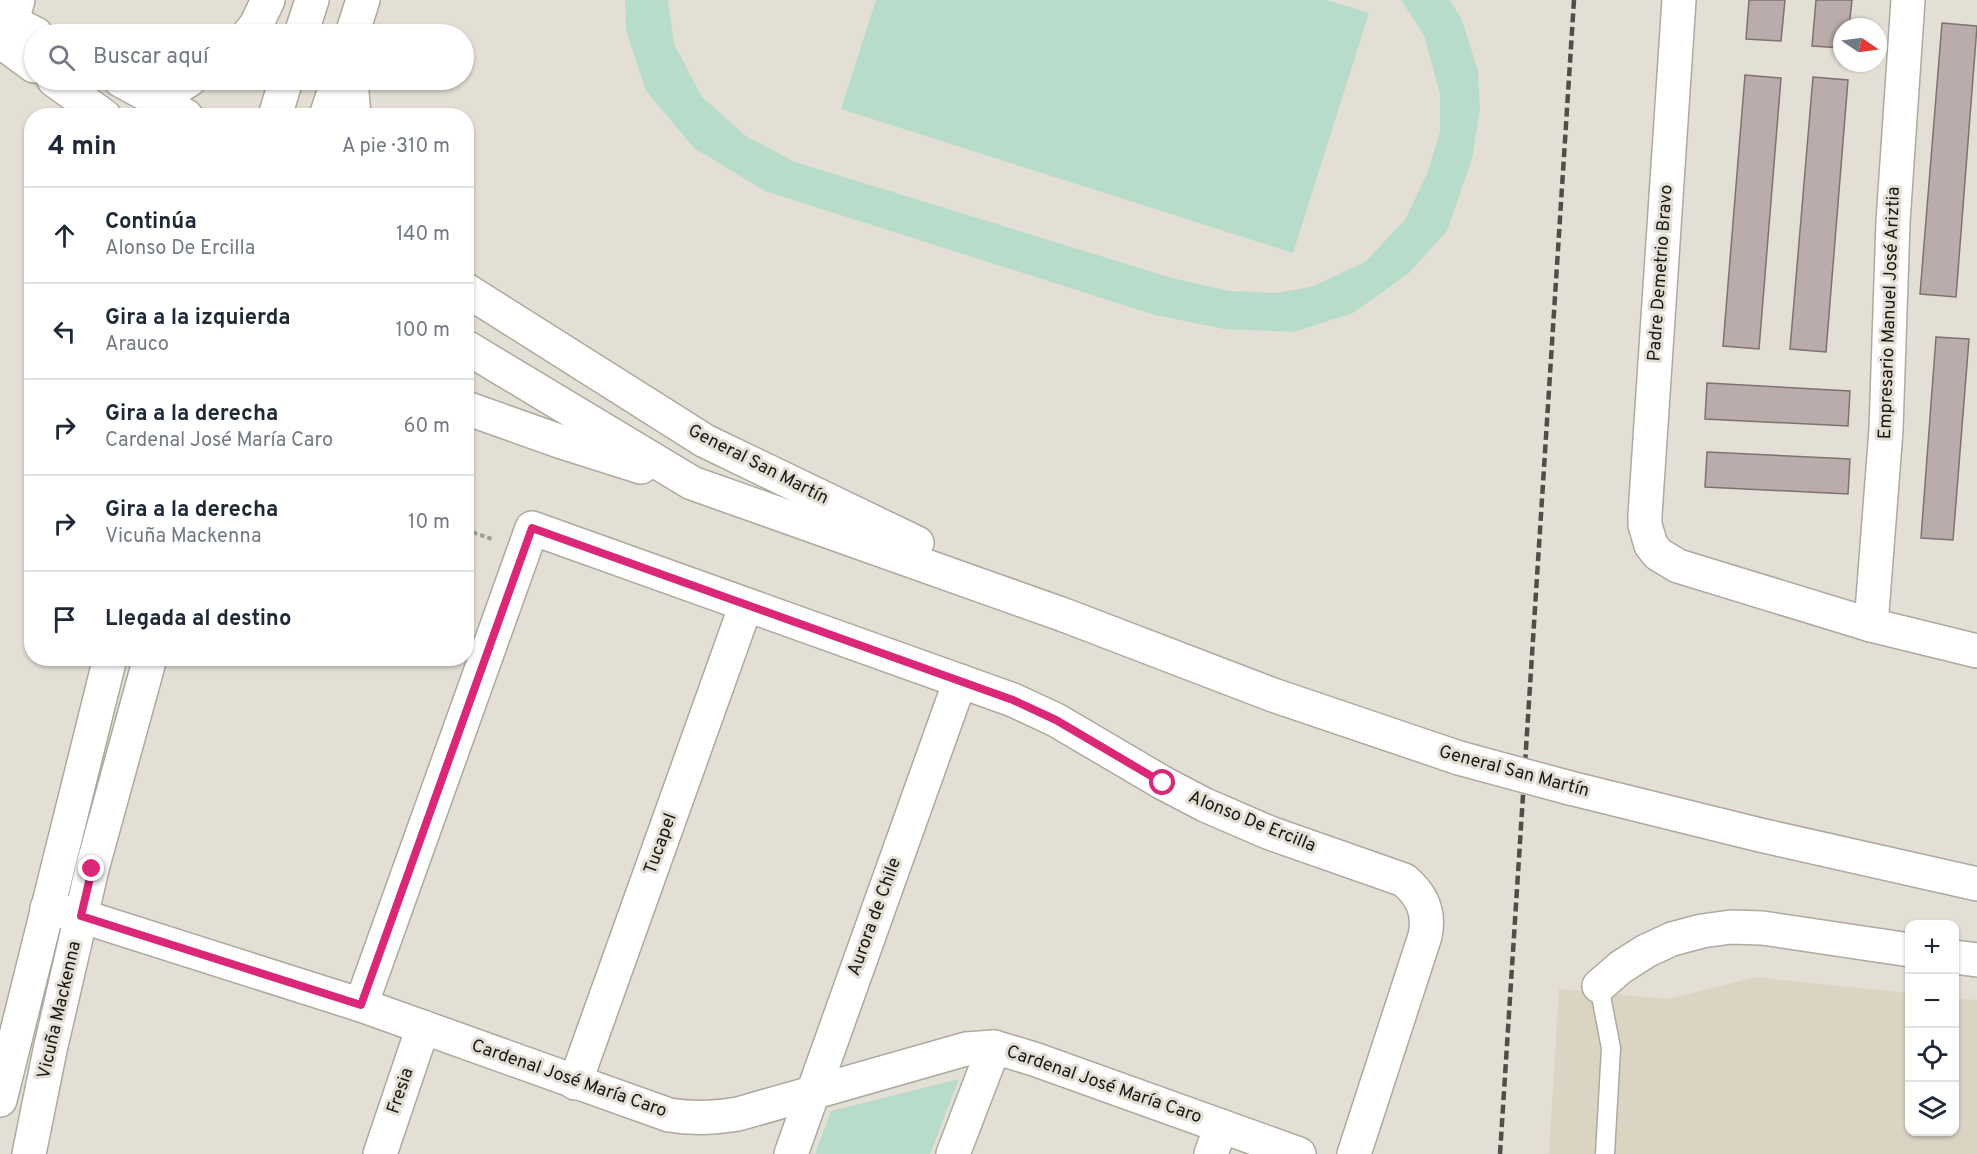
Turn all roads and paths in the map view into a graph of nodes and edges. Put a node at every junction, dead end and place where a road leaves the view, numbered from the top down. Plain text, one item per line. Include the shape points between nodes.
1 (268, 0) edge
2 (312, 0) edge
3 (363, 0) edge
4 (1679, 0) edge
5 (1908, 0) edge
6 (13, 23) edge
7 (257, 24) edge
8 (304, 24) edge
9 (355, 24) edge
10 (24, 46) edge
11 (68, 90) edge
12 (139, 90) edge
13 (174, 90) edge
14 (283, 90) edge
15 (335, 90) edge
16 (352, 90) edge
17 (158, 100) junction
18 (93, 108) edge
19 (172, 108) edge
20 (277, 108) edge
21 (329, 108) edge
22 (353, 108) edge
23 (474, 292) edge
24 (474, 352) edge
25 (474, 411) edge
26 (692, 483) junction
27 (747, 605) junction
28 (1064, 615) junction
29 (1871, 625) junction
30 (1977, 651) edge
31 (108, 666) edge
32 (148, 666) edge
33 (960, 681) junction
34 (1977, 884) edge
35 (47, 908) junction
36 (81, 916) junction
37 (1905, 949) edge
38 (1959, 958) edge
39 (1977, 960) edge
40 (1599, 986) joint
41 (361, 1005) junction
42 (423, 1028) junction
43 (994, 1047) junction
44 (575, 1083) junction
45 (1, 1092) edge
46 (813, 1092) junction
47 (40, 1098) junction
48 (1216, 1140) edge
49 (28, 1154) edge
50 (380, 1154) edge
51 (791, 1154) edge
52 (952, 1154) edge
53 (1299, 1154) edge
54 (1354, 1154) edge
55 (1605, 1154) edge

1 - 7 street
2 - 8 street
3 - 9 street
4 - 29 street, Padre Demetrio Bravo via 1645,515 1651,545 1678,566
5 - 29 street, Empresario Manuel José Ariztia via 1892,234 1886,430
6 - 10 street
11 - 18 street
12 - 17 street
13 - 17 street
14 - 20 street
15 - 21 street
16 - 22 street
17 - 19 street
23 - 28 street, General San Martín via 705,441
24 - 26 street, General San Martín
25 - 26 street
26 - 28 street, General San Martín
27 - 33 street, Alonso De Ercilla
27 - 41 street, Alonso De Ercilla via 532,528
27 - 44 street, Tucapel
28 - 34 street, General San Martín, bridge via 1273,695 1459,758 1760,835
29 - 30 street
31 - 35 street, Vicuña Mackenna
32 - 36 street, Vicuña Mackenna
33 - 46 street, Aurora de Chile
33 - 54 street, Alonso De Ercilla via 1056,720 1205,805 1270,834 1392,874 1414,888 1422,900 1428,924
35 - 36 street, Cardenal José María Caro
35 - 45 street, Vicuña Mackenna
36 - 41 street, Cardenal José María Caro
36 - 47 street, Vicuña Mackenna
37 - 40 street via 1731,927 1702,931 1646,951
38 - 39 street
40 - 55 lane via 1611,1048
41 - 42 street, Cardenal José María Caro
42 - 44 street, Cardenal José María Caro
42 - 50 street, Fresia
43 - 46 street, Cardenal José María Caro via 966,1049
43 - 48 street, Cardenal José María Caro via 1034,1059
43 - 52 street
44 - 46 street, Cardenal José María Caro via 669,1116 692,1119 738,1114
45 - 47 street
46 - 51 street, Aurora de Chile
47 - 49 street, Vicuña Mackenna
48 - 53 street, Cardenal José María Caro

